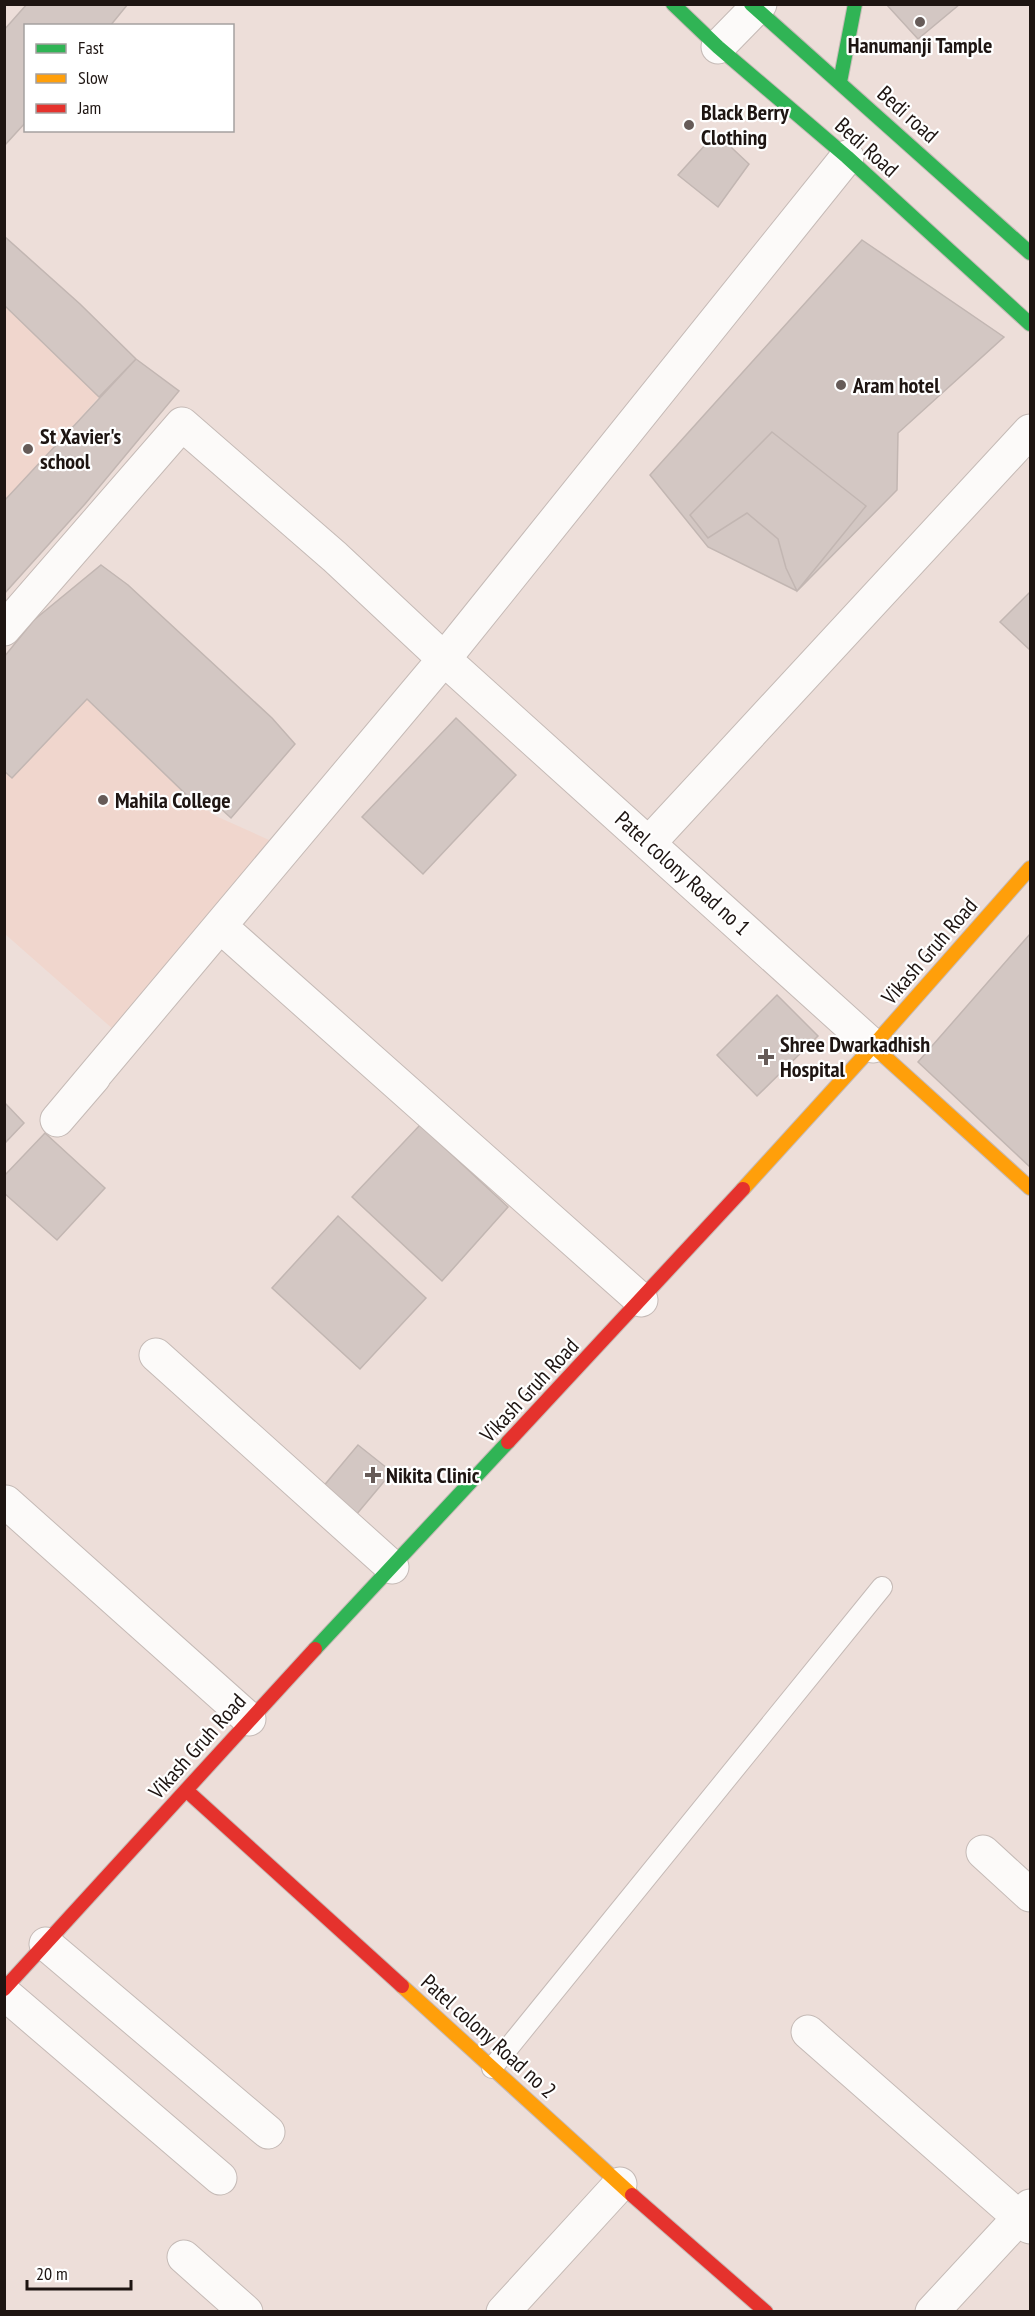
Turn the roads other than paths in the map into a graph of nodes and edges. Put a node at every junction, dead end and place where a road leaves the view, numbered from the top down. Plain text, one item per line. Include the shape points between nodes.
1 (673, 4) edge
2 (855, 4) edge
3 (756, 6) edge
4 (718, 47) junction
5 (840, 82) junction
6 (847, 157) junction
7 (1030, 253) edge
8 (1030, 324) edge
9 (1030, 431) edge
10 (4, 629) edge
11 (444, 659) junction
12 (649, 843) junction
13 (1030, 868) edge
14 (220, 926) junction
15 (873, 1046) junction
16 (94, 1077) dead end
17 (1030, 1188) edge
18 (641, 1300) junction
19 (156, 1355) dead end
20 (6, 1502) edge
21 (392, 1567) junction
22 (882, 1587) dead end
23 (249, 1719) junction
24 (186, 1790) junction
25 (983, 1852) dead end
26 (1030, 1894) edge
27 (46, 1944) junction
28 (4, 1991) edge
29 (808, 2032) dead end
30 (492, 2068) junction
31 (268, 2132) dead end
32 (220, 2178) dead end
33 (620, 2184) junction
34 (1027, 2217) edge
35 (184, 2257) dead end
36 (246, 2312) edge
37 (503, 2312) edge
38 (766, 2312) edge
39 (932, 2312) edge

1 - 4 street, Bedi Road
2 - 5 street
3 - 4 street
3 - 5 street, Bedi road
4 - 6 street, Bedi Road
5 - 7 street, Bedi road
6 - 8 street, Bedi Road
6 - 11 street
9 - 12 street
10 - 11 street, Patel colony Road no 1 via 182,424 335,557
11 - 12 street, Patel colony Road no 1
11 - 14 street
12 - 15 street, Patel colony Road no 1
13 - 15 street, Vikash Gruh Road
14 - 16 street
14 - 18 street
15 - 17 street, Patel colony Road no 1
15 - 18 street, Vikash Gruh Road
18 - 21 street, Vikash Gruh Road
19 - 21 street
20 - 23 street
21 - 23 street, Vikash Gruh Road
22 - 30 lane
23 - 24 street, Vikash Gruh Road
24 - 27 street, Vikash Gruh Road
24 - 30 street, Patel colony Road no 2
25 - 26 street
27 - 28 street, Vikash Gruh Road
27 - 31 street
28 - 32 street
29 - 34 street
30 - 33 street, Patel colony Road no 2
33 - 37 street
33 - 38 street, Patel colony Road no 2
34 - 39 street
35 - 36 street

